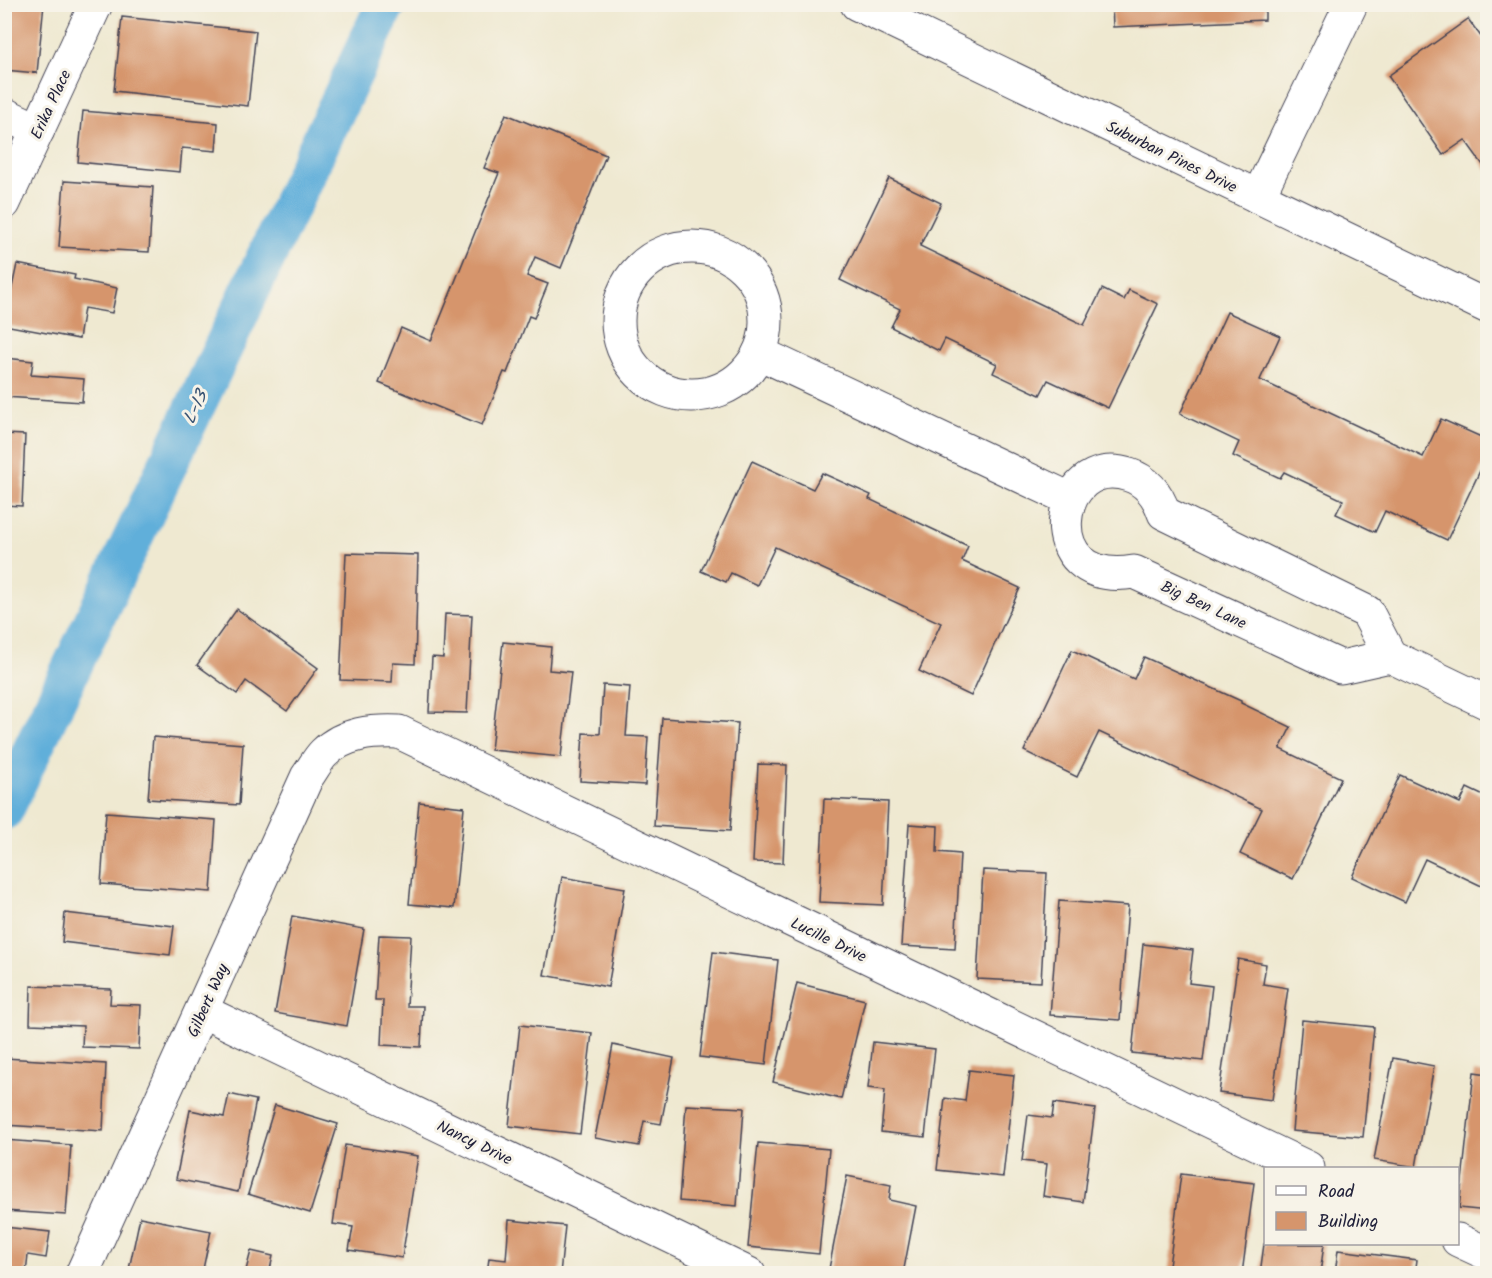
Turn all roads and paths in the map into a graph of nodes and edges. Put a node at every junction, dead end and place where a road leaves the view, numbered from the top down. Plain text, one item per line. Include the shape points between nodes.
1 (96, 4) edge
2 (857, 4) edge
3 (1351, 4) edge
4 (4, 114) edge
5 (38, 130) junction
6 (1258, 197) junction
7 (4, 203) edge
8 (1488, 307) edge
9 (759, 353) junction
10 (1070, 499) junction
11 (1390, 656) junction
12 (1488, 703) edge
13 (346, 738) joint
14 (202, 1011) junction
15 (1306, 1167) edge
16 (1459, 1240) edge
17 (1488, 1254) edge
18 (82, 1274) edge
19 (749, 1274) edge

1 - 5 street, Erika Place
2 - 6 street, Suburban Pines Drive
3 - 6 street
4 - 5 street
5 - 7 street, Erika Place
6 - 8 street, Suburban Pines Drive
9 - 9 street via 766,330 765,307 756,284 741,266 722,253 698,247 675,249 653,258 635,273 623,294 618,319 621,344 633,366 651,383 674,394 699,395 724,388 744,374
9 - 10 street
10 - 11 street via 1079,486 1106,472 1139,478 1160,500 1164,513 1367,612
10 - 11 street, Big Ben Lane via 1065,534 1072,550 1099,572 1134,572 1341,668
11 - 12 street
13 - 14 street, Gilbert Way via 324,753 307,777
13 - 15 street, Lucille Drive via 372,731 399,732
14 - 18 street, Gilbert Way
14 - 19 street, Nancy Drive
16 - 17 street

